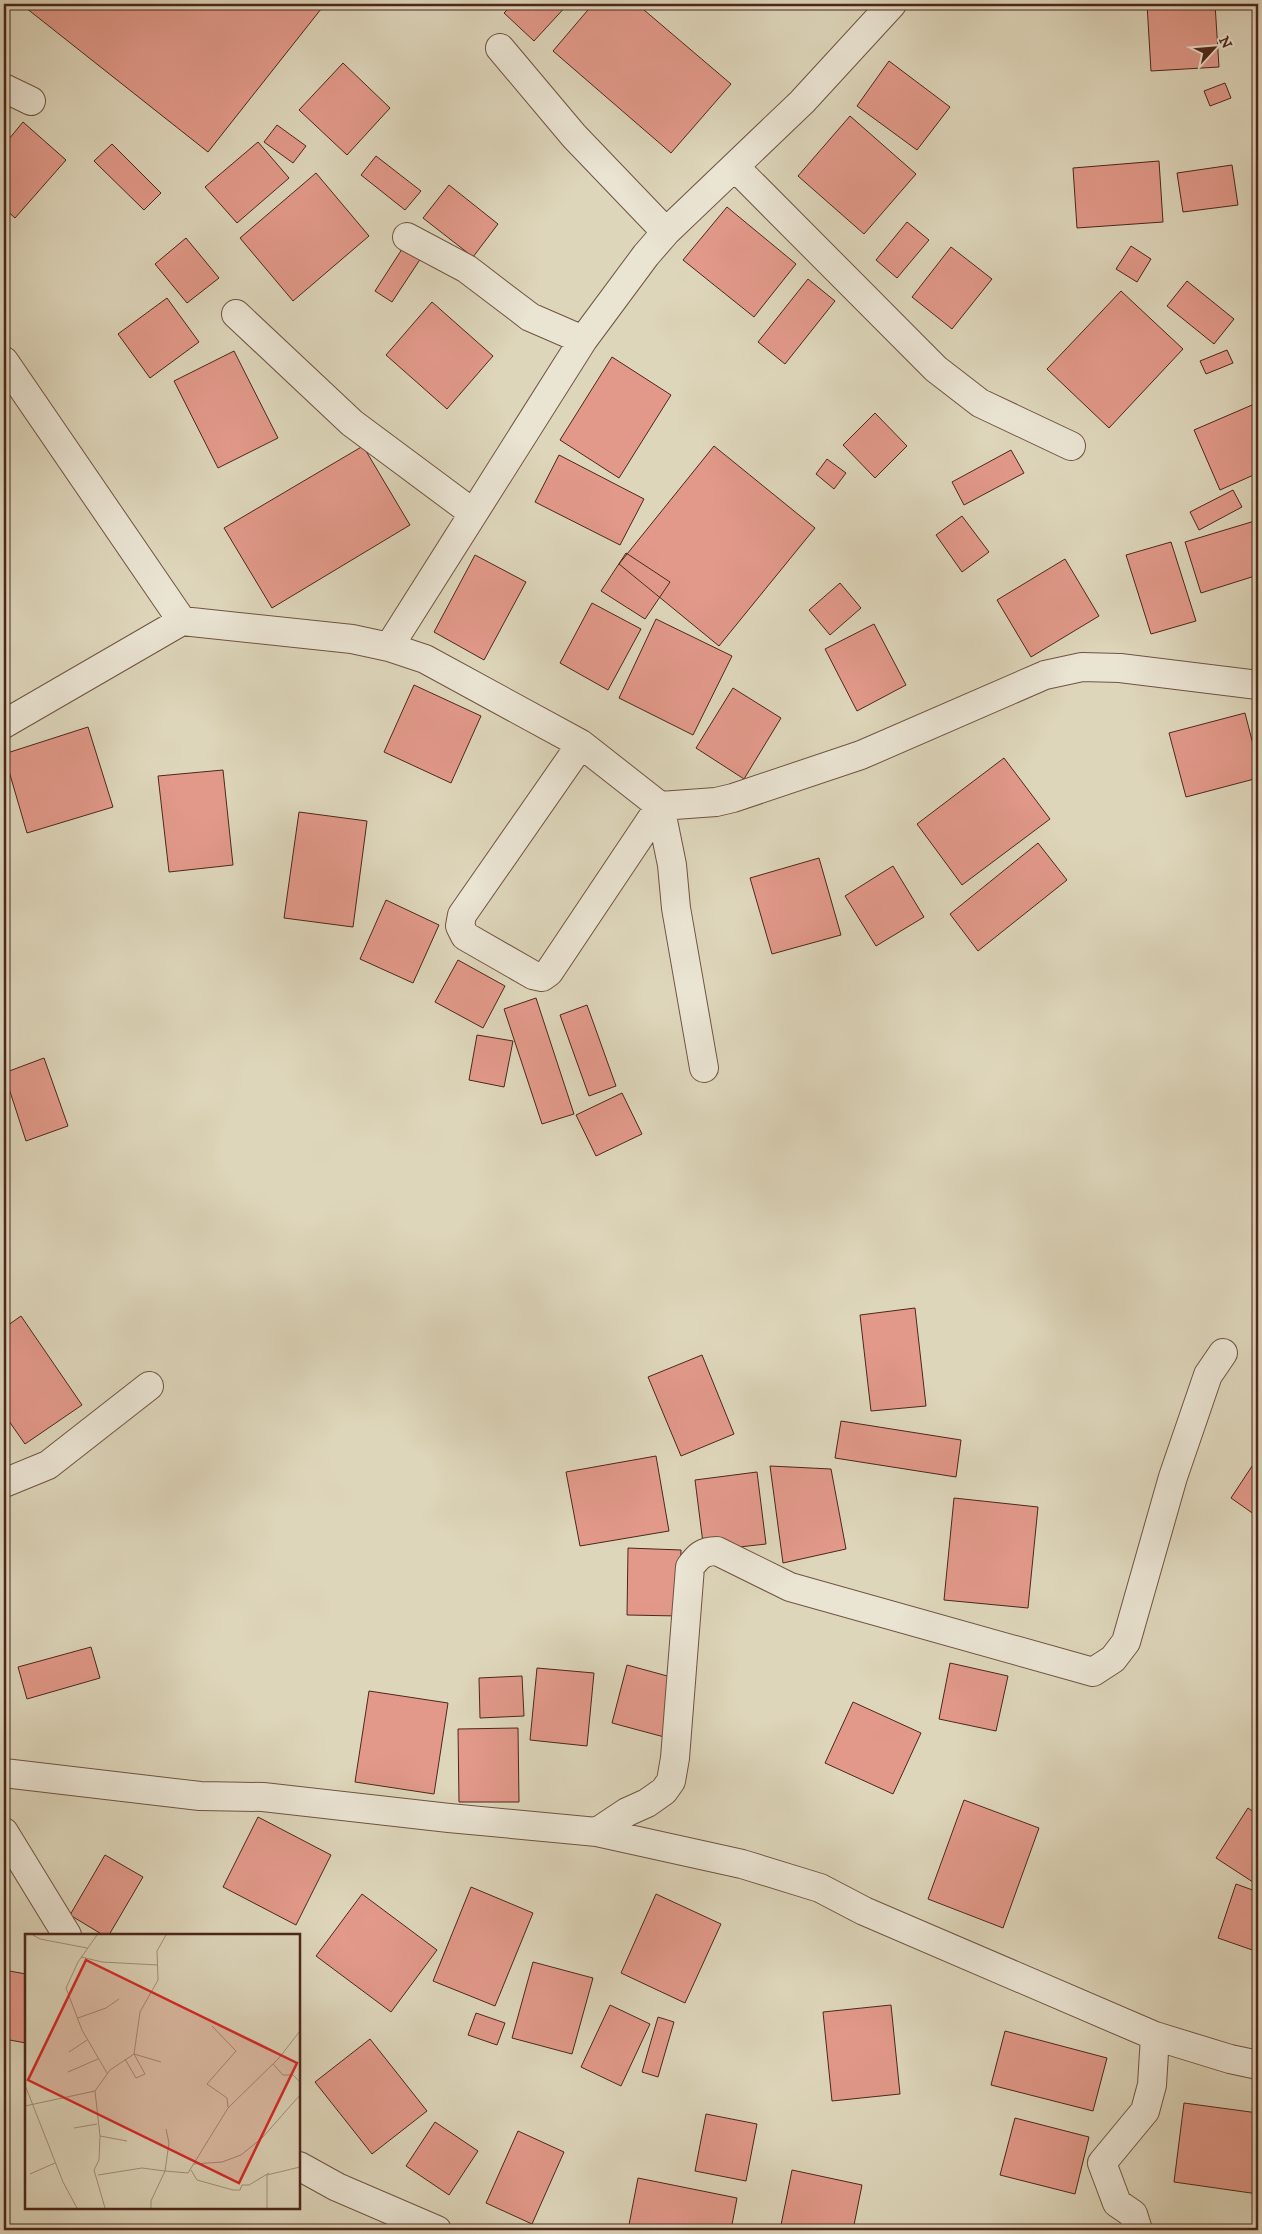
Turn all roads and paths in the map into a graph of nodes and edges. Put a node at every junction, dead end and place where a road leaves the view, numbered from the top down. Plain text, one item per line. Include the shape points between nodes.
1 (892, 4) edge
2 (500, 48) dead end
3 (4, 88) edge
4 (30, 101) dead end
5 (735, 167) junction
6 (666, 232) junction
7 (408, 237) dead end
8 (236, 314) dead end
9 (582, 340) junction
10 (4, 361) edge
11 (1071, 446) dead end
12 (473, 513) junction
13 (182, 621) junction
14 (389, 647) junction
15 (1258, 685) edge
16 (4, 724) edge
17 (581, 744) junction
18 (660, 806) junction
19 (704, 1068) dead end
20 (1223, 1354) dead end
21 (149, 1386) dead end
22 (4, 1483) edge
23 (4, 1773) edge
24 (4, 1832) edge
25 (597, 1832) junction
26 (66, 1934) edge
27 (1155, 2036) junction
28 (1258, 2065) edge
29 (300, 2167) edge
30 (437, 2230) edge
31 (1138, 2230) edge

1 - 5 street via 839,64
2 - 6 street via 574,136
3 - 4 street
5 - 6 street
5 - 11 street via 936,369 980,404
6 - 9 street
7 - 9 street via 466,270 530,317
8 - 12 street via 352,423
9 - 12 street
10 - 13 street
12 - 14 street
13 - 14 street
13 - 16 street
14 - 17 street via 425,659
15 - 18 street via 1120,668 1082,667 1045,675 861,754 733,798
17 - 18 street
17 - 18 street via 462,916 460,926 465,936 532,976 542,977 549,972
18 - 19 street
20 - 25 street via 1208,1375 1173,1477 1126,1642 1113,1659 1093,1672 790,1587 716,1551 706,1551 690,1567 671,1781 664,1791 647,1803
21 - 22 street via 48,1465
23 - 25 street via 200,1796 263,1797
24 - 26 street
25 - 27 street via 742,1864 820,1888 864,1911
27 - 28 street
27 - 31 street via 1152,2085 1145,2111 1102,2163 1117,2203 1133,2214
29 - 30 street via 337,2187

